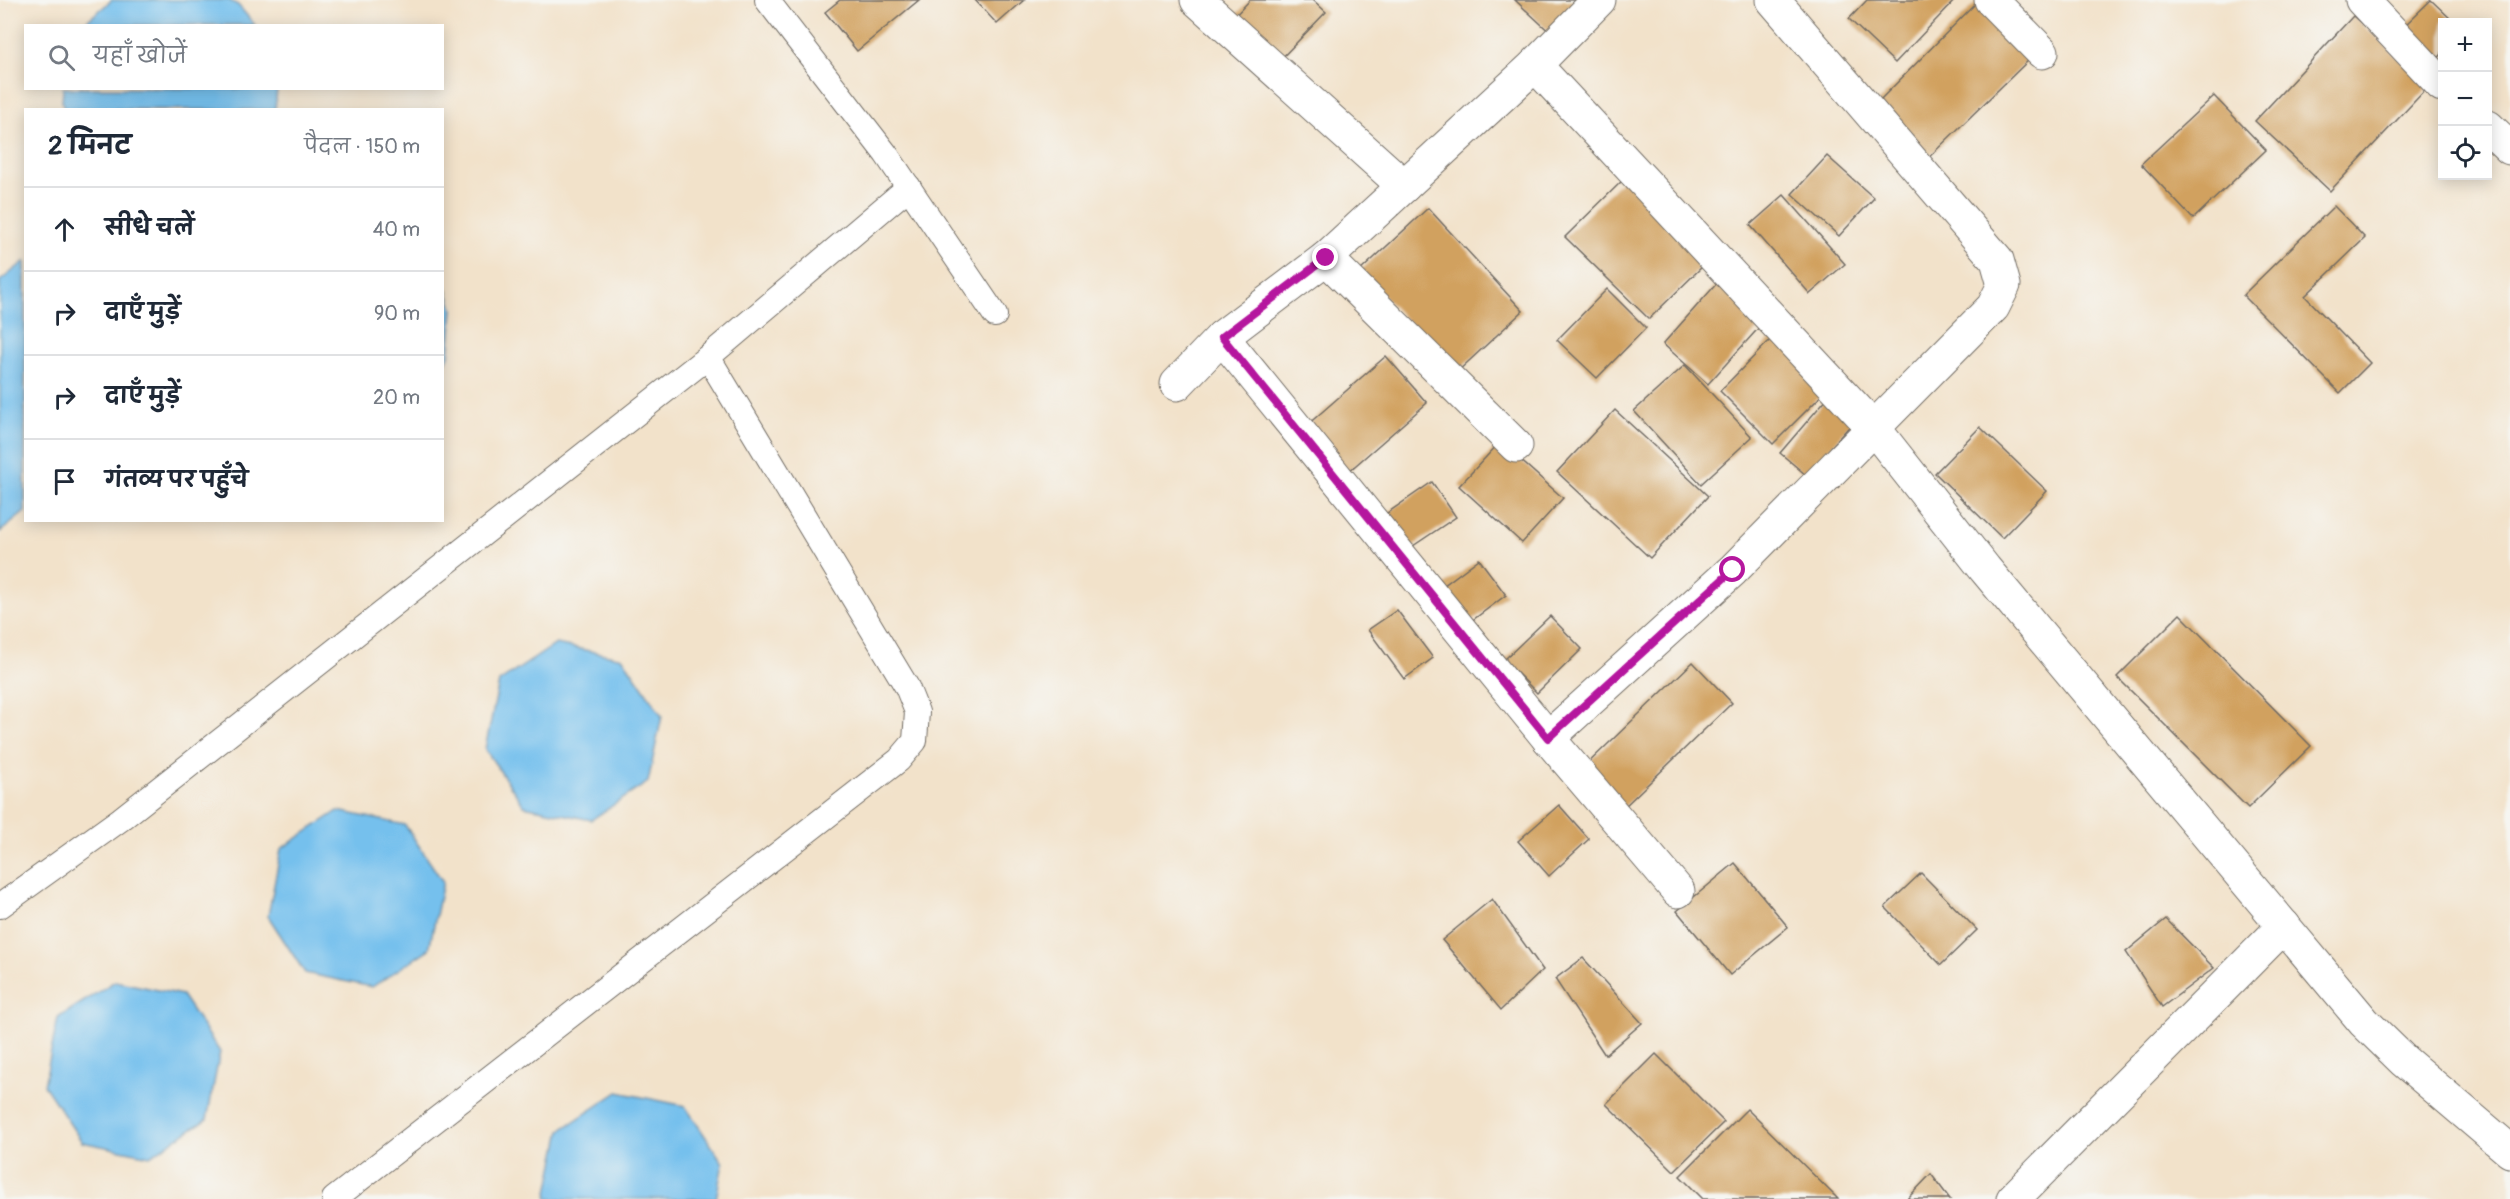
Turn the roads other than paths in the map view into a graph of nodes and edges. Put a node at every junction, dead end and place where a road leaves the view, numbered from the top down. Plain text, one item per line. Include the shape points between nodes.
1 (766, 0) edge
2 (1197, 0) edge
3 (1599, 0) edge
4 (1773, 0) edge
5 (1991, 0) edge
6 (2362, 0) edge
7 (2042, 52) dead end
8 (1535, 65) junction
9 (2438, 81) edge
10 (2492, 132) edge
11 (2510, 148) edge
12 (1404, 186) junction
13 (909, 187) junction
14 (1326, 258) junction
15 (995, 315) dead end
16 (1222, 337) junction
17 (708, 357) junction
18 (1177, 384) dead end
19 (1873, 427) junction
20 (1516, 446) dead end
21 (1548, 738) junction
22 (1678, 891) dead end
23 (0, 906) edge
24 (2284, 926) junction
25 (2510, 1151) edge
26 (334, 1199) edge
27 (2013, 1199) edge

1 - 13 lane
2 - 12 street
3 - 8 street
4 - 19 street via 1997,260 2004,285 1993,307
5 - 7 street
6 - 9 street
8 - 12 street
8 - 19 street
10 - 11 street
12 - 14 street
13 - 15 lane
13 - 17 lane
14 - 16 street
14 - 20 street
16 - 18 street
16 - 21 street
17 - 23 lane via 121,819
17 - 26 lane via 907,687 917,712 915,741 899,760
19 - 21 street via 1733,570
19 - 24 street via 1985,569
21 - 22 street
24 - 25 street via 2364,1022
24 - 27 street

